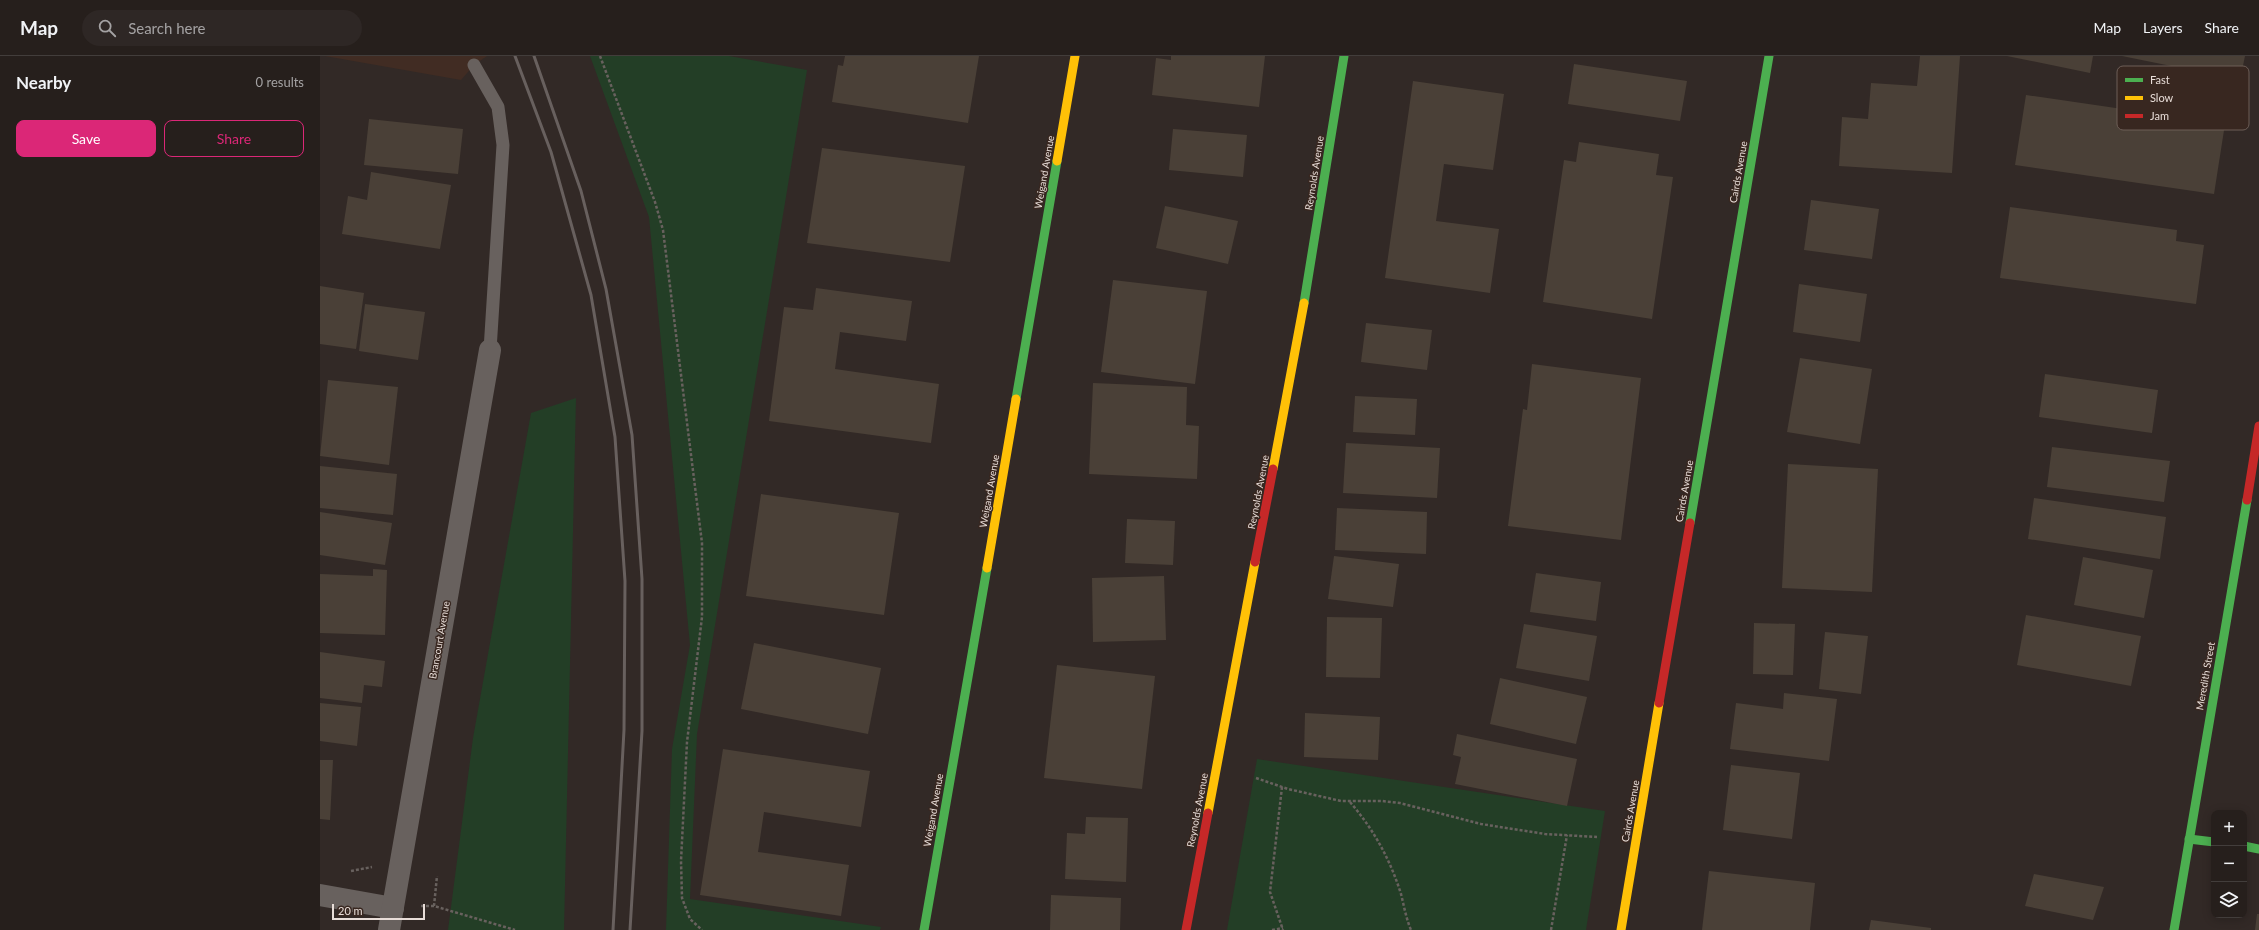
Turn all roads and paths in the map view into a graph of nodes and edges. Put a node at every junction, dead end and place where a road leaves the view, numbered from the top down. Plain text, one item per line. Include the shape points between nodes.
1 (600, 56) edge
2 (1075, 56) edge
3 (1344, 56) edge
4 (1769, 56) edge
5 (474, 65) dead end
6 (490, 350) joint
7 (2259, 426) edge
8 (1256, 778) dead end
9 (1282, 787) junction
10 (1349, 802) junction
11 (1567, 835) junction
12 (1597, 837) dead end
13 (2189, 839) junction
14 (2211, 842) edge
15 (2247, 847) edge
16 (2259, 849) edge
17 (437, 876) dead end
18 (320, 895) edge
19 (434, 906) junction
20 (393, 908) junction
21 (1283, 929) edge
22 (389, 930) edge
23 (515, 930) edge
24 (702, 930) edge
25 (924, 930) edge
26 (1186, 930) edge
27 (1272, 930) edge
28 (1411, 930) edge
29 (1551, 930) edge
30 (1621, 930) edge
31 (2174, 930) edge

1 - 24 path via 655,202 663,230 702,543 702,617 687,742 682,861 682,898 690,919
2 - 25 street, Weigand Avenue
3 - 26 street, Reynolds Avenue via 1300,325
4 - 30 street, Cairds Avenue
5 - 6 lane via 498,107 503,144
6 - 20 street, Brancourt Avenue
7 - 13 street, Meredith Street
8 - 9 path
9 - 10 path
9 - 21 path via 1270,892
10 - 11 path via 1400,803 1481,824
10 - 28 path via 1368,823 1392,867
11 - 12 path
11 - 29 path
13 - 14 street
13 - 31 street, Meredith Street
15 - 16 street
17 - 19 path
18 - 20 street
19 - 20 path
19 - 23 path
20 - 22 street, Brancourt Avenue
21 - 27 path

